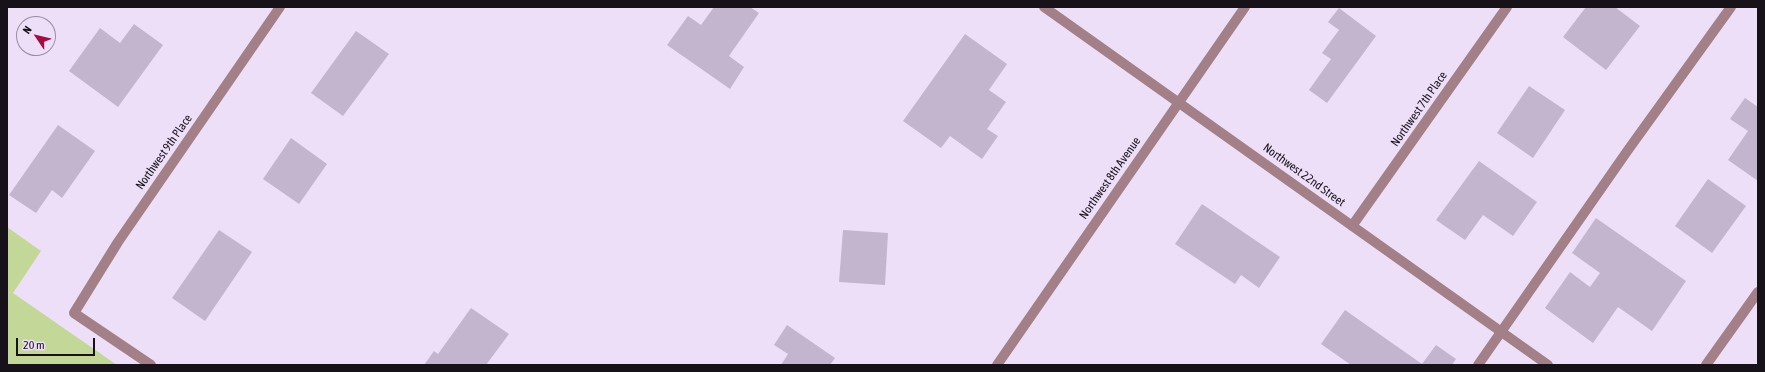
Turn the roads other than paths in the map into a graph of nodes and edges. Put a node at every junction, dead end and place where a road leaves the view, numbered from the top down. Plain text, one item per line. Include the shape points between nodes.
1 (280, 7) edge
2 (1044, 7) edge
3 (1245, 7) edge
4 (1507, 7) edge
5 (1731, 7) edge
6 (1179, 102) junction
7 (1352, 226) junction
8 (1758, 292) edge
9 (1501, 332) junction
10 (151, 365) edge
11 (997, 365) edge
12 (1478, 365) edge
13 (1548, 365) edge
14 (1706, 365) edge

1 - 10 street, Northwest 9th Place via 118,242 74,313
2 - 6 street, Northwest 22nd Street
3 - 6 street, Northwest 8th Avenue
4 - 7 street, Northwest 7th Place
5 - 9 street
6 - 7 street, Northwest 22nd Street
6 - 11 street, Northwest 8th Avenue
7 - 9 street, Northwest 22nd Street
8 - 14 street
9 - 12 street
9 - 13 street, Northwest 22nd Street

